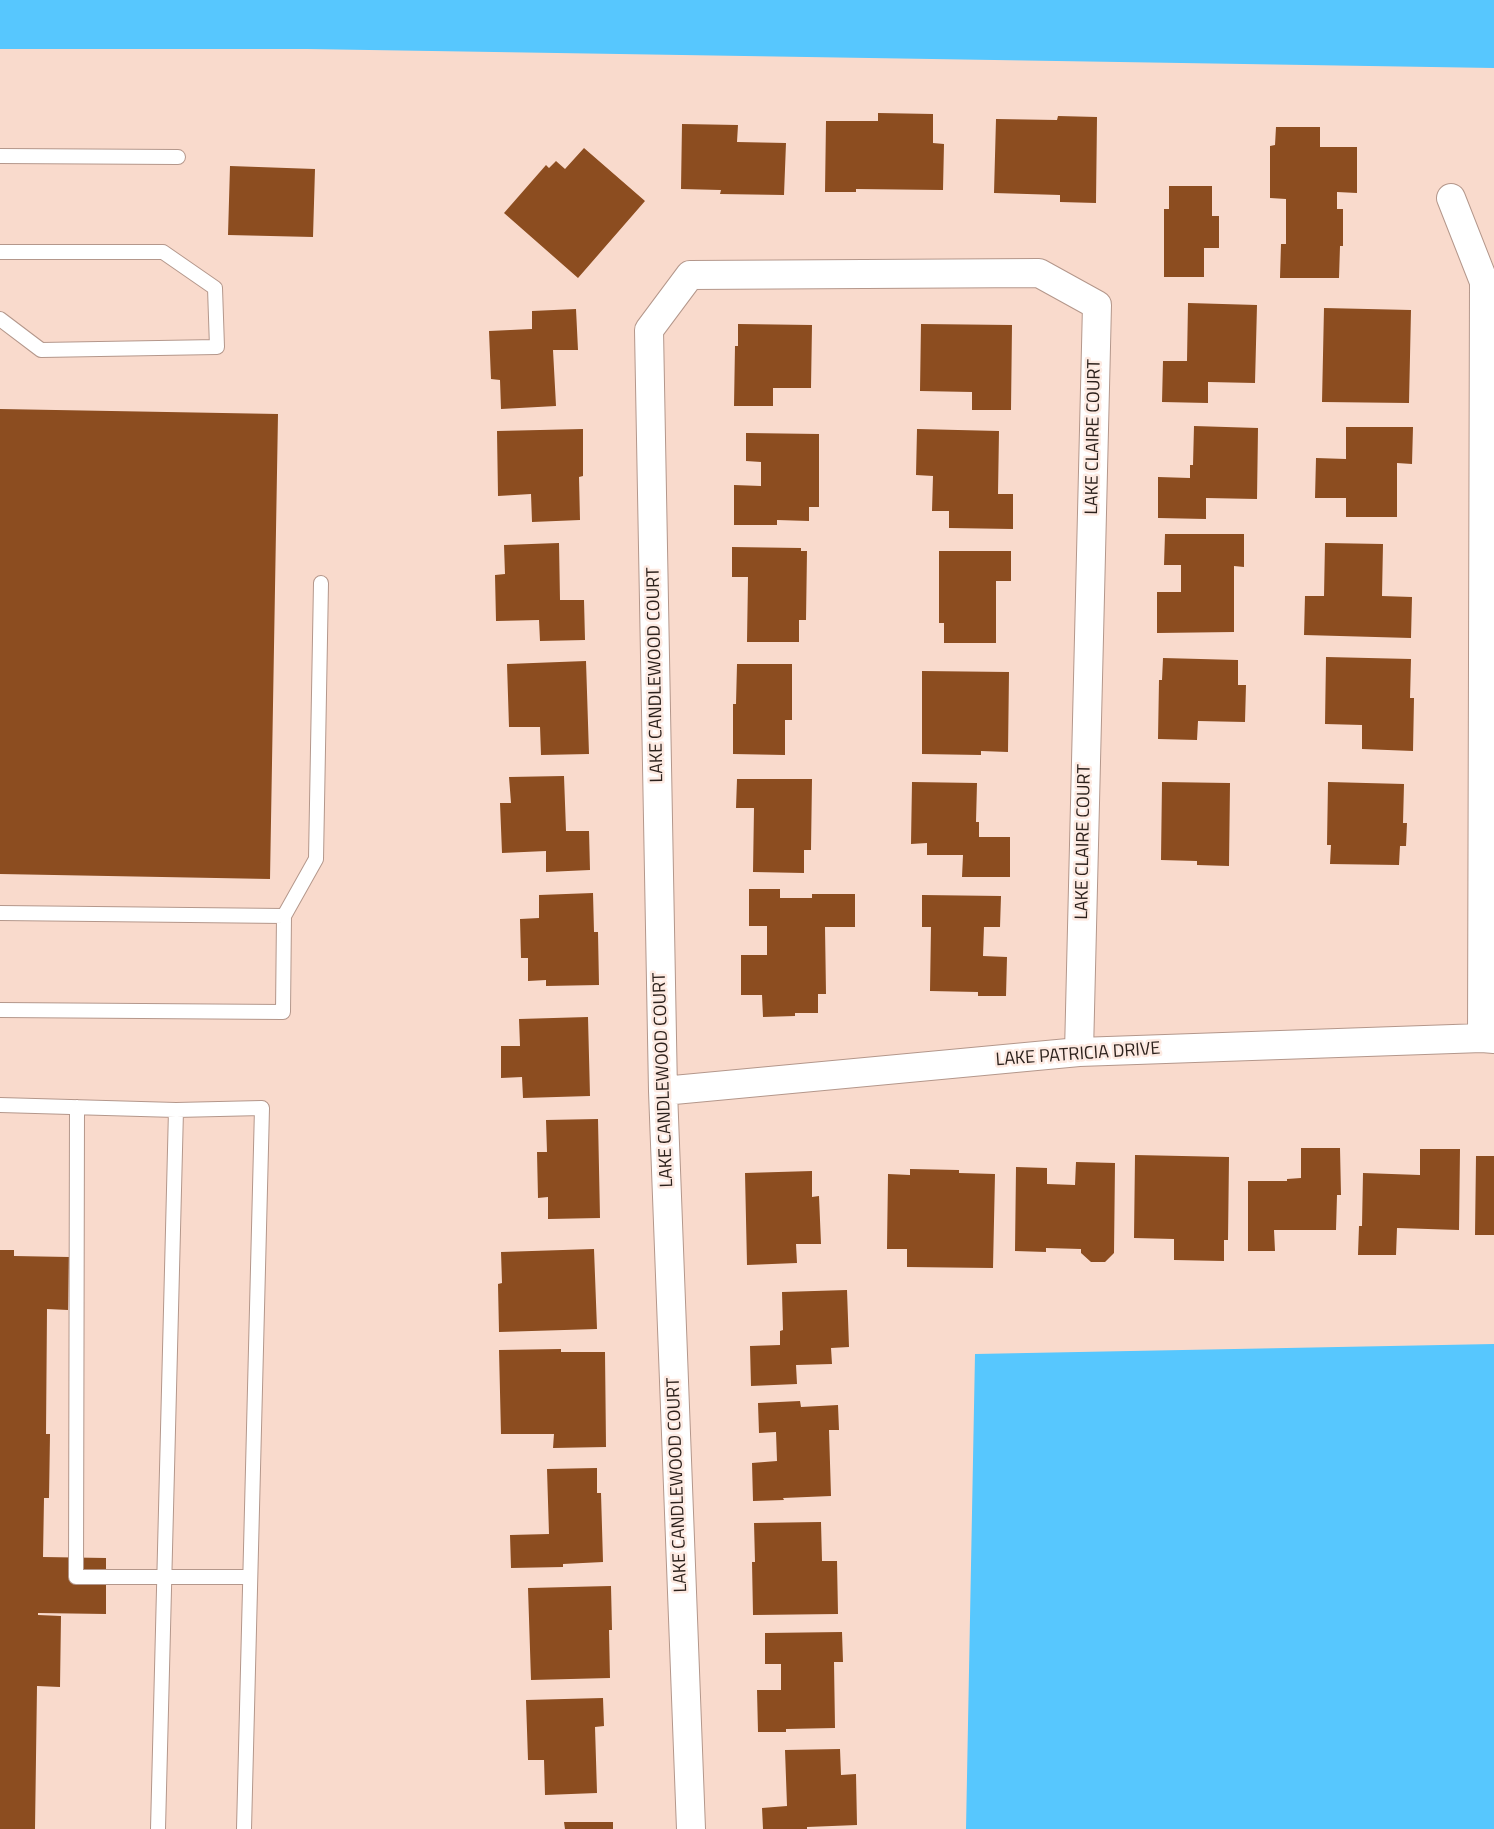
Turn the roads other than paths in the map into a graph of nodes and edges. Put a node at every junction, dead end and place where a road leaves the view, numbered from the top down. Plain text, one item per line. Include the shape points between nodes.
1 (0, 156) edge
2 (178, 157) dead end
3 (1451, 198) dead end
4 (0, 252) edge
5 (0, 319) edge
6 (650, 330) joint
7 (321, 583) dead end
8 (0, 913) edge
9 (284, 916) junction
10 (0, 1010) edge
11 (1488, 1038) edge
12 (1079, 1052) junction
13 (663, 1091) junction
14 (0, 1105) edge
15 (78, 1107) junction
16 (176, 1110) junction
17 (250, 1577) junction
18 (165, 1578) junction
19 (158, 1829) edge
20 (244, 1829) edge
21 (691, 1829) edge

1 - 2 lane
3 - 11 street via 1484,282
4 - 5 lane via 163,252 215,288 217,347 41,350
6 - 12 street, LAKE CLAIRE COURT via 690,275 1039,274 1097,305
6 - 13 street, LAKE CANDLEWOOD COURT
7 - 9 lane via 316,859
8 - 9 lane
9 - 10 lane via 283,1012
11 - 12 street, LAKE PATRICIA DRIVE
12 - 13 street, LAKE PATRICIA DRIVE
13 - 21 street, LAKE CANDLEWOOD COURT
14 - 15 lane
15 - 16 lane
15 - 18 lane via 76,1578
16 - 17 lane via 262,1108
16 - 18 lane
17 - 18 lane
17 - 20 lane
18 - 19 lane

